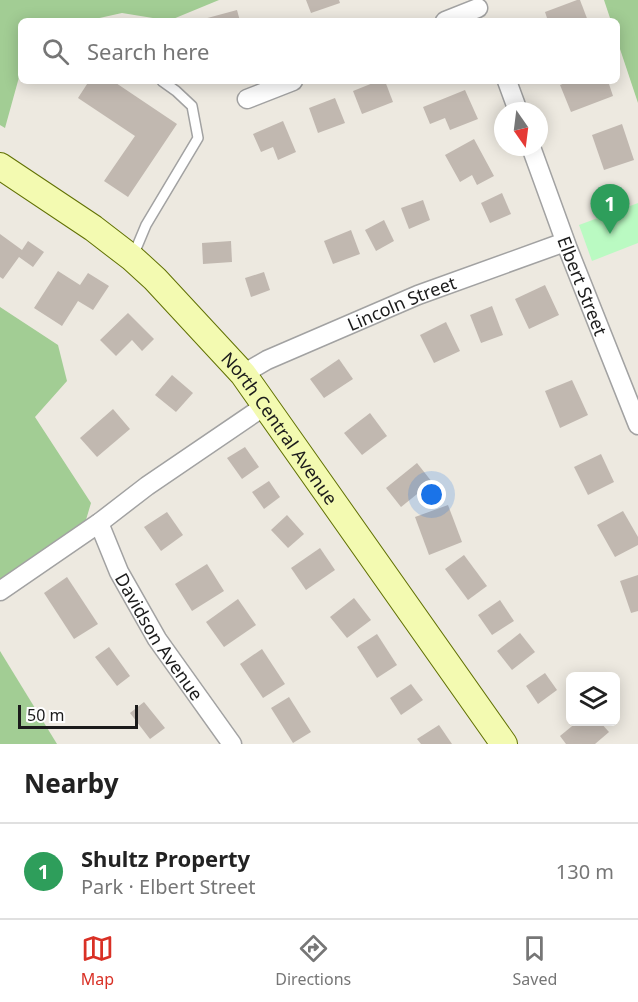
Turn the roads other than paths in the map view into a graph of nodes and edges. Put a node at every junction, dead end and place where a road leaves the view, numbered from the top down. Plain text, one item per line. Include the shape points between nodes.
1 (479, 10) edge
2 (454, 18) edge
3 (166, 84) edge
4 (285, 84) edge
5 (508, 84) edge
6 (247, 99) dead end
7 (515, 102) edge
8 (534, 156) edge
9 (0, 166) edge
10 (565, 242) junction
11 (132, 258) junction
12 (243, 374) junction
13 (266, 405) junction
14 (638, 425) edge
15 (99, 523) junction
16 (0, 591) edge
17 (232, 744) edge
18 (504, 744) edge

1 - 2 street
3 - 11 lane via 192,106 198,138 146,225
4 - 6 street
5 - 7 street
8 - 10 street, Elbert Street
9 - 11 main road, North Central Avenue
10 - 12 street, Lincoln Street via 418,295
10 - 14 street, Elbert Street
11 - 12 main road, North Central Avenue
12 - 13 main road, North Central Avenue
13 - 15 street
13 - 18 main road, North Central Avenue
15 - 16 street
15 - 17 street, Davidson Avenue via 119,572 157,639

